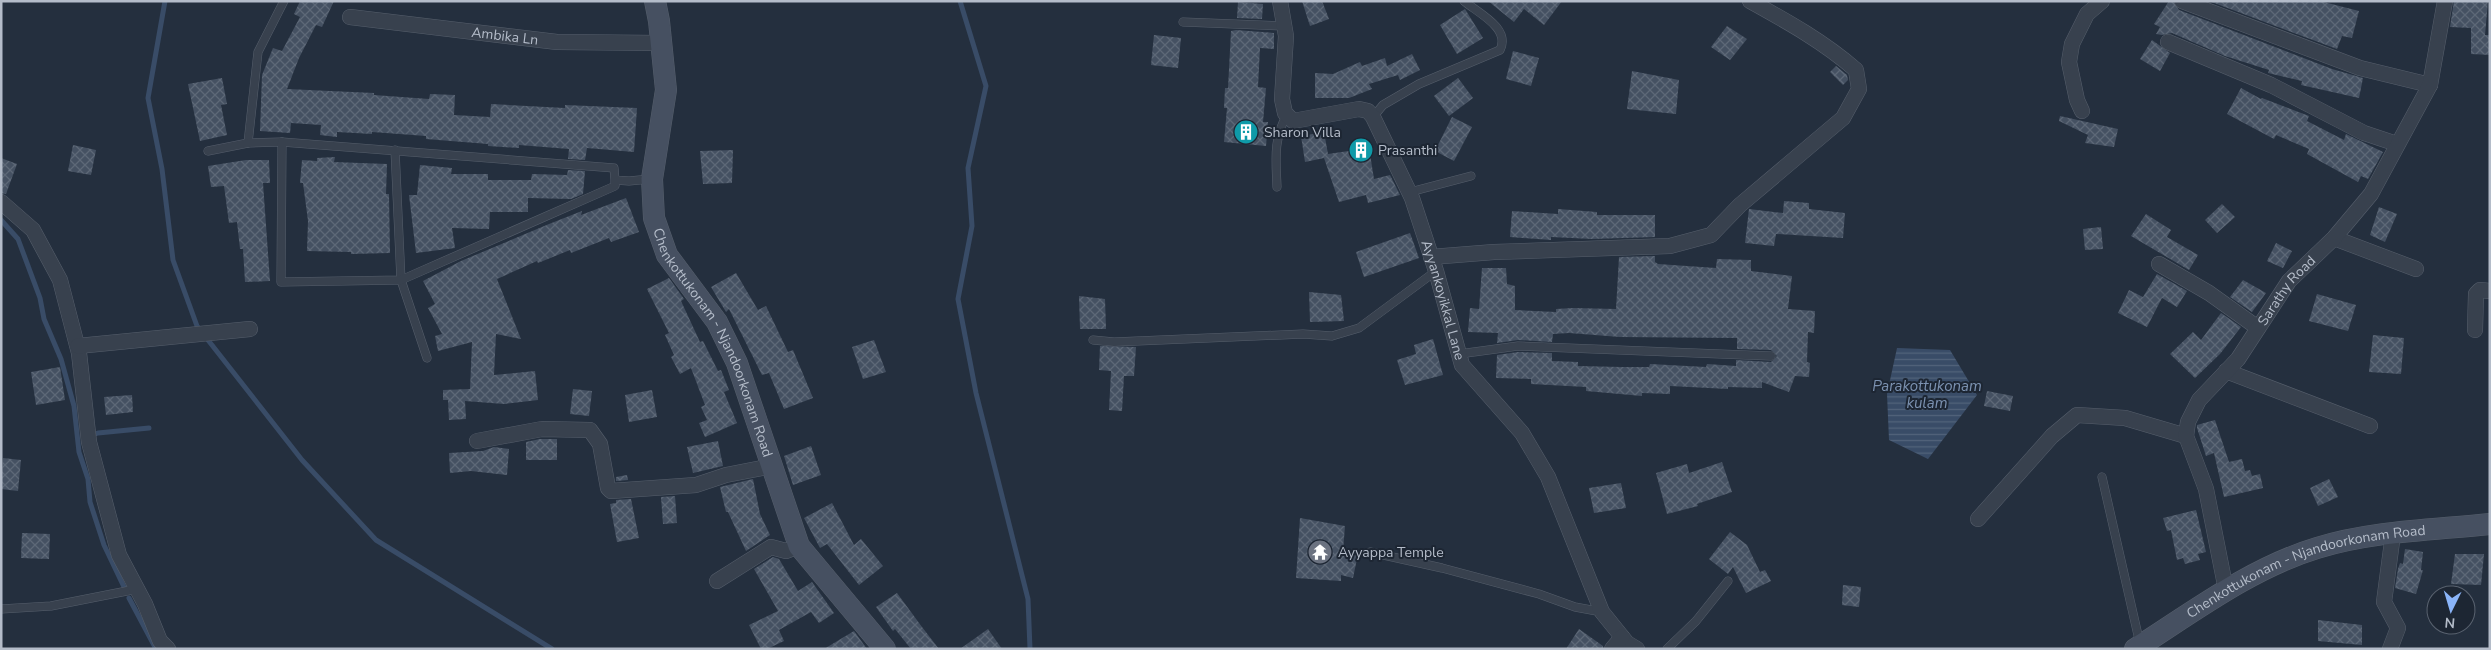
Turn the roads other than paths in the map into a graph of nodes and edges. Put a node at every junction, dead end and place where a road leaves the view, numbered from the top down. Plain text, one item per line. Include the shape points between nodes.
1 (284, 1) edge
2 (1280, 1) edge
3 (1464, 1) edge
4 (1750, 1) edge
5 (2102, 1) edge
6 (2182, 1) edge
7 (2445, 1) edge
8 (657, 2) edge
9 (350, 17) dead end
10 (1183, 22) dead end
11 (1285, 26) junction
12 (2168, 42) dead end
13 (661, 43) junction
14 (2430, 85) junction
15 (2082, 111) dead end
16 (1287, 115) junction
17 (1373, 117) junction
18 (282, 142) junction
19 (248, 143) junction
20 (2397, 144) junction
21 (395, 150) junction
22 (208, 151) dead end
23 (1471, 176) dead end
24 (652, 179) junction
25 (615, 180) junction
26 (1277, 186) dead end
27 (1410, 192) junction
28 (1, 202) edge
29 (2334, 238) junction
30 (1434, 264) junction
31 (2159, 264) dead end
32 (2416, 269) dead end
33 (401, 280) junction
34 (2490, 291) edge
35 (250, 328) dead end
36 (2258, 328) junction
37 (2475, 330) dead end
38 (1094, 340) dead end
39 (78, 346) junction
40 (1459, 354) junction
41 (1771, 356) dead end
42 (427, 358) dead end
43 (2226, 371) junction
44 (2370, 426) dead end
45 (2186, 436) junction
46 (477, 441) dead end
47 (772, 466) junction
48 (2102, 478) dead end
49 (1978, 519) dead end
50 (2490, 524) edge
51 (2393, 534) junction
52 (800, 546) junction
53 (1370, 552) dead end
54 (717, 581) dead end
55 (1728, 581) dead end
56 (137, 589) junction
57 (2226, 590) junction
58 (1, 609) edge
59 (1602, 612) junction
60 (1617, 643) edge
61 (2137, 647) edge
62 (168, 649) edge
63 (885, 649) edge
64 (1637, 649) edge
65 (1667, 649) edge
66 (2390, 649) edge

1 - 19 lane via 258,52
2 - 11 street
3 - 17 lane via 1498,29 1503,40 1500,50 1419,84 1383,105
4 - 30 street via 1804,30 1841,57 1856,70 1859,89 1843,118 1740,204 1711,235 1670,246 1494,252
5 - 15 street via 2087,14 2072,44 2069,62
6 - 14 street via 2360,68
7 - 14 street, Sarathy Road
8 - 13 main road, Chenkottukonam - Njandoorkonam Road
9 - 13 street, Ambika Ln via 557,42
10 - 11 lane
11 - 16 street via 1282,99
12 - 20 street via 2280,89 2364,133
13 - 24 main road, Chenkottukonam - Njandoorkonam Road via 666,90
14 - 20 street, Sarathy Road
16 - 17 street via 1294,122 1359,109 1368,111
16 - 26 lane via 1277,138
17 - 27 street, Ayyankoyikkal Lane
18 - 19 lane
18 - 21 lane
18 - 33 lane via 281,282
19 - 22 lane
20 - 29 street, Sarathy Road via 2371,194
21 - 25 lane via 614,168
21 - 33 lane
23 - 27 lane
24 - 25 lane
24 - 47 main road, Chenkottukonam - Njandoorkonam Road via 654,218 667,255 717,322 737,363
25 - 33 lane via 615,186
27 - 30 street, Ayyankoyikkal Lane
28 - 39 street via 33,230 60,280
29 - 32 street
29 - 36 street, Sarathy Road via 2289,281
30 - 38 lane via 1359,328 1332,336
30 - 40 street, Ayyankoyikkal Lane
31 - 36 street via 2209,293
33 - 42 lane
34 - 37 street via 2480,290 2476,294
35 - 39 street
36 - 43 street, Sarathy Road
39 - 56 street via 89,442 118,555
40 - 41 lane via 1518,346
40 - 59 street, Ayyankoyikkal Lane via 1469,374 1522,432 1548,476
43 - 44 street
43 - 45 street, Sarathy Road via 2199,400 2188,422
45 - 49 street via 2125,418 2078,415 2052,436
45 - 57 street via 2206,489
46 - 47 street via 542,429 590,430 600,444 611,491 696,485
47 - 52 main road, Chenkottukonam - Njandoorkonam Road
48 - 61 lane
50 - 51 main road, Chenkottukonam - Njandoorkonam Road
51 - 57 main road, Chenkottukonam - Njandoorkonam Road via 2319,547 2280,562
51 - 66 street via 2384,602 2398,628
52 - 54 street via 786,551 771,547
52 - 63 main road, Chenkottukonam - Njandoorkonam Road
53 - 59 lane via 1442,568
55 - 65 lane via 1696,621
56 - 58 lane via 51,606
56 - 62 street via 160,641
57 - 61 main road, Chenkottukonam - Njandoorkonam Road
59 - 60 street, Ayyankoyikkal Lane
60 - 64 street, Ayyankoyikkal Lane

